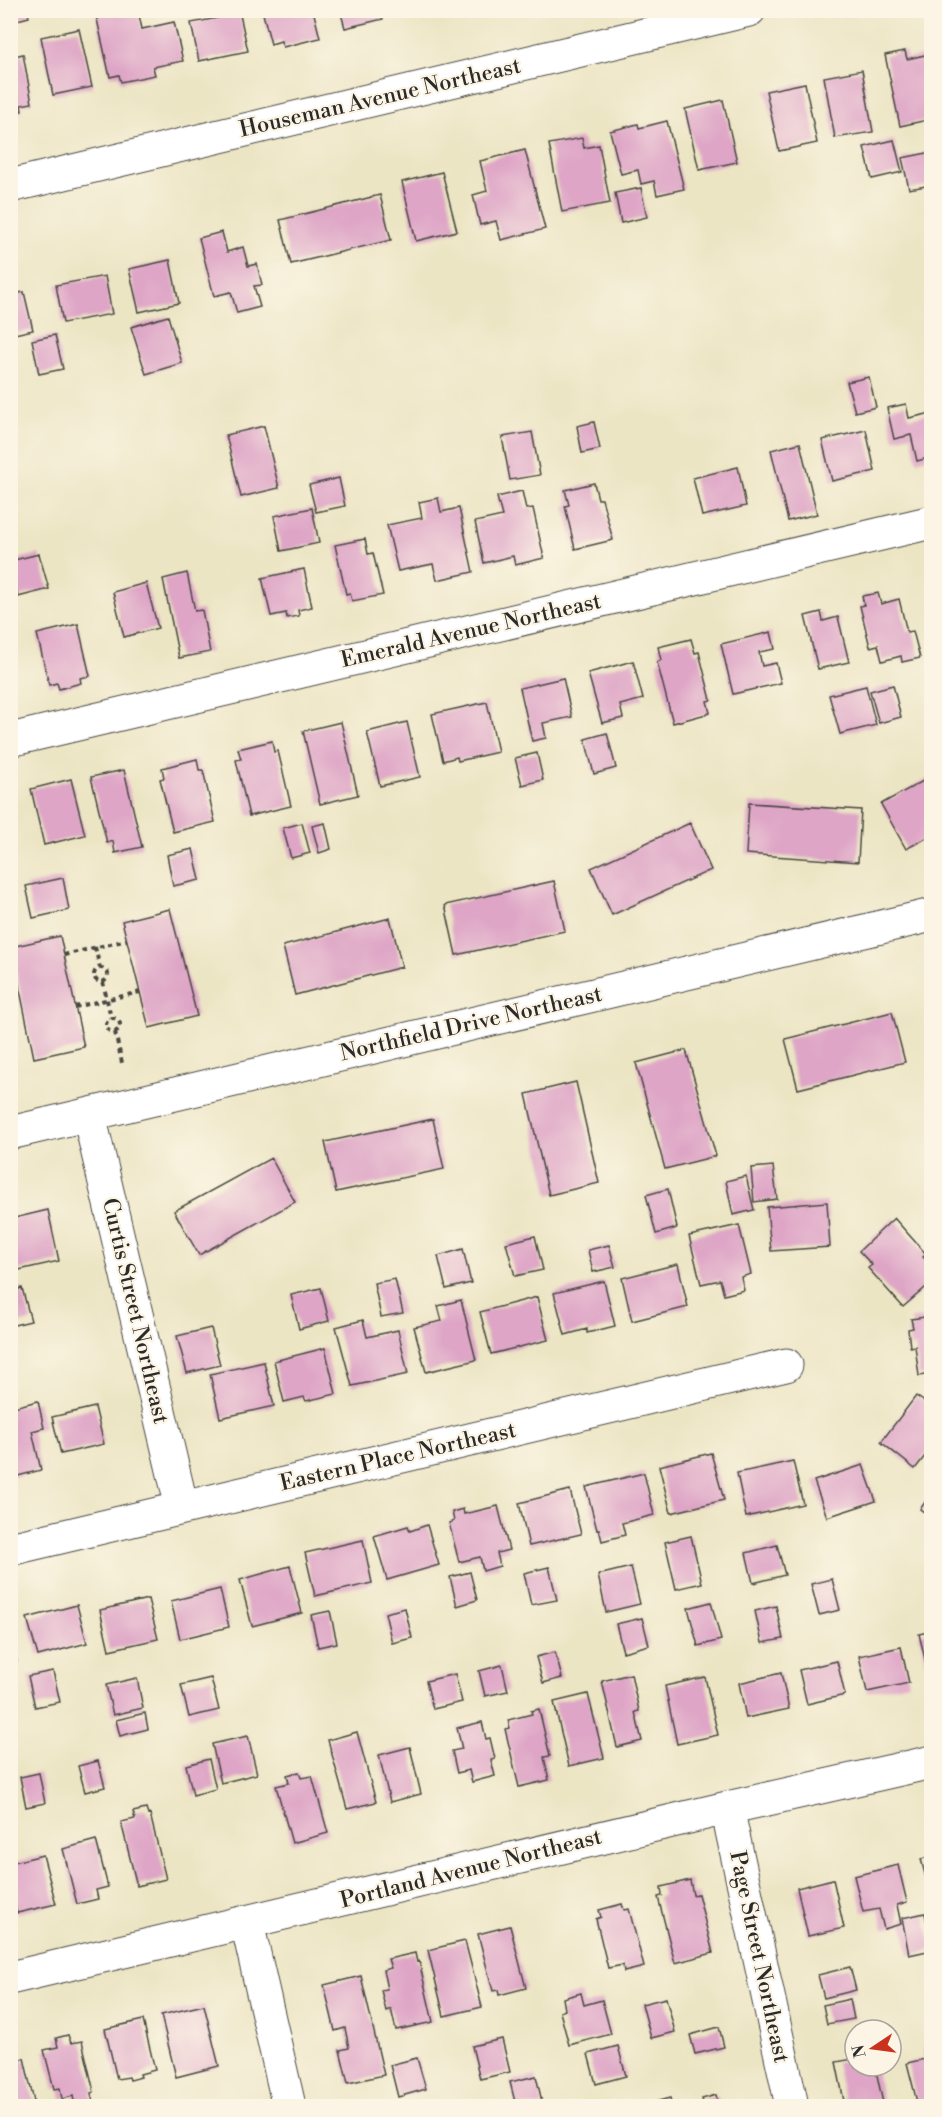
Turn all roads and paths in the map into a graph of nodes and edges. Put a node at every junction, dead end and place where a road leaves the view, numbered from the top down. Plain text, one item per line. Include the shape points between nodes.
1 (749, 10) edge
2 (10, 186) edge
3 (932, 522) edge
4 (10, 740) edge
5 (932, 915) edge
6 (127, 940) dead end
7 (95, 947) junction
8 (64, 954) dead end
9 (100, 968) junction
10 (103, 982) junction
11 (140, 992) dead end
12 (107, 1000) junction
13 (75, 1007) dead end
14 (111, 1018) junction
15 (115, 1032) junction
16 (123, 1067) dead end
17 (89, 1115) junction
18 (10, 1133) edge
19 (786, 1365) dead end
20 (182, 1508) junction
21 (10, 1549) edge
22 (932, 1762) edge
23 (727, 1808) junction
24 (247, 1923) junction
25 (10, 1978) edge
26 (289, 2106) edge
27 (792, 2106) edge

1 - 2 street, Houseman Avenue Northeast
3 - 4 street, Emerald Avenue Northeast
5 - 17 street, Northfield Drive Northeast
6 - 7 path
7 - 8 path
7 - 9 path
9 - 10 path via 108,972
9 - 10 path via 94,977
10 - 12 path
11 - 12 path
12 - 13 path
12 - 14 path
14 - 15 path via 106,1027
14 - 15 path via 120,1022 121,1027
15 - 16 path
17 - 18 street, Northfield Drive Northeast
17 - 20 street, Curtis Street Northeast
19 - 20 street, Eastern Place Northeast
20 - 21 street, Eastern Place Northeast
22 - 23 street, Portland Avenue Northeast
23 - 24 street, Portland Avenue Northeast
23 - 27 street, Page Street Northeast
24 - 25 street, Portland Avenue Northeast
24 - 26 street

